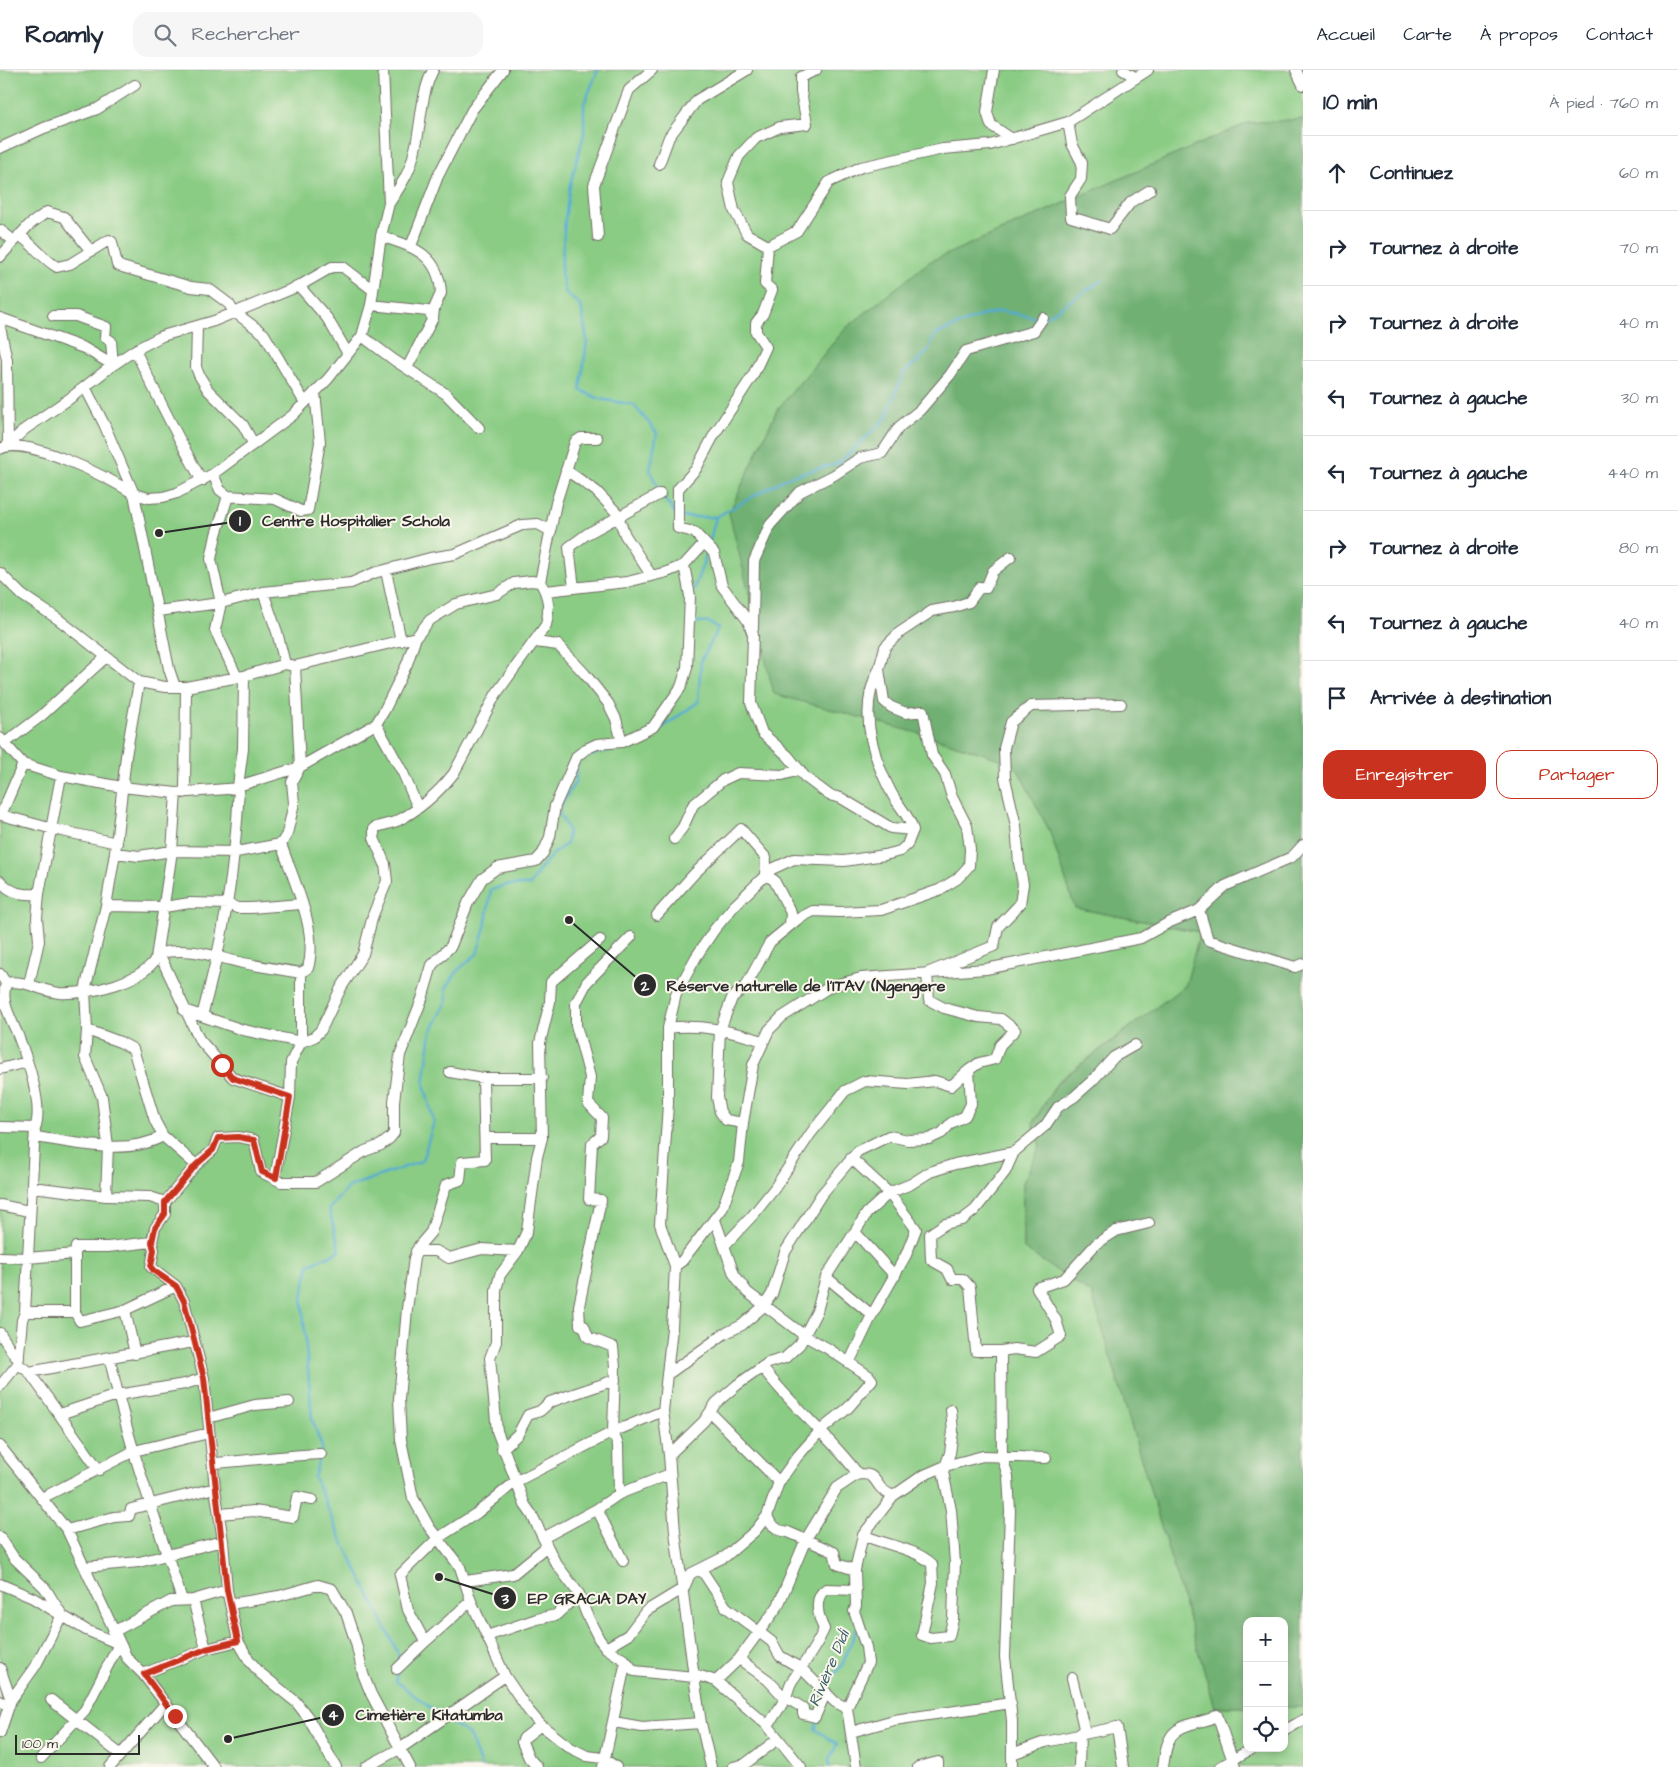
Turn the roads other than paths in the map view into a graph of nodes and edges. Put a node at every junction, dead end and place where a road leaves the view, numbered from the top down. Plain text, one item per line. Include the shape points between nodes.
1 (383, 70) edge
2 (432, 70) edge
3 (503, 70) edge
4 (652, 70) edge
5 (747, 70) edge
6 (816, 70) edge
7 (994, 70) edge
8 (1123, 70) edge
9 (1148, 70) edge
10 (1296, 70) edge
11 (1135, 77) junction
12 (135, 85) dead end
13 (1303, 85) edge
14 (1068, 122) junction
15 (1012, 139) junction
16 (0, 148) edge
17 (659, 164) dead end
18 (1150, 190) dead end
19 (389, 203) junction
20 (0, 230) edge
21 (381, 236) junction
22 (598, 237) dead end
23 (17, 238) junction
24 (411, 246) junction
25 (768, 246) junction
26 (90, 250) junction
27 (0, 257) edge
28 (299, 286) junction
29 (373, 290) junction
30 (371, 304) junction
31 (234, 311) junction
32 (53, 316) dead end
33 (0, 318) edge
34 (433, 318) junction
35 (1043, 318) dead end
36 (196, 326) junction
37 (0, 327) edge
38 (362, 336) junction
39 (135, 350) junction
40 (347, 352) junction
41 (113, 365) junction
42 (407, 368) junction
43 (85, 387) junction
44 (4, 388) edge
45 (315, 392) junction
46 (305, 403) junction
47 (479, 428) dead end
48 (597, 438) dead end
49 (253, 443) junction
50 (4, 447) edge
51 (566, 470) junction
52 (213, 474) junction
53 (202, 481) junction
54 (134, 494) junction
55 (660, 494) dead end
56 (228, 496) junction
57 (620, 517) junction
58 (551, 531) junction
59 (704, 544) junction
60 (1011, 557) dead end
61 (684, 565) junction
62 (386, 571) junction
63 (0, 573) edge
64 (651, 575) junction
65 (540, 582) junction
66 (574, 588) junction
67 (546, 591) junction
68 (263, 592) junction
69 (221, 603) junction
70 (157, 611) junction
71 (753, 636) junction
72 (416, 637) junction
73 (401, 641) junction
74 (535, 642) junction
75 (106, 657) junction
76 (290, 665) junction
77 (879, 669) junction
78 (240, 677) junction
79 (139, 682) junction
80 (186, 687) junction
81 (175, 688) junction
82 (1121, 704) dead end
83 (376, 724) junction
84 (3, 741) edge
85 (622, 742) junction
86 (23, 764) junction
87 (300, 767) junction
88 (800, 770) junction
89 (61, 776) junction
90 (122, 787) junction
91 (239, 787) junction
92 (181, 793) junction
93 (418, 808) junction
94 (53, 830) junction
95 (913, 830) junction
96 (674, 840) dead end
97 (281, 844) junction
98 (1303, 845) edge
99 (116, 848) junction
100 (172, 851) junction
101 (236, 852) junction
102 (765, 876) junction
103 (0, 880) edge
104 (39, 894) junction
105 (229, 904) junction
106 (301, 904) junction
107 (106, 906) junction
108 (164, 907) junction
109 (1199, 910) junction
110 (657, 915) dead end
111 (790, 925) junction
112 (631, 938) dead end
113 (600, 940) dead end
114 (219, 956) junction
115 (157, 957) junction
116 (1303, 964) edge
117 (301, 973) junction
118 (927, 973) junction
119 (3, 978) edge
120 (29, 984) junction
121 (84, 990) junction
122 (184, 1010) junction
123 (202, 1016) junction
124 (668, 1028) junction
125 (87, 1030) junction
126 (720, 1030) junction
127 (763, 1041) junction
128 (301, 1042) junction
129 (1136, 1045) dead end
130 (27, 1062) junction
131 (0, 1069) edge
132 (969, 1070) junction
133 (450, 1072) dead end
134 (483, 1078) junction
135 (542, 1078) junction
136 (290, 1097) junction
137 (743, 1123) junction
138 (0, 1127) edge
139 (35, 1132) junction
140 (163, 1136) junction
141 (486, 1138) junction
142 (542, 1138) junction
143 (108, 1146) junction
144 (1014, 1152) junction
145 (851, 1158) junction
146 (196, 1165) junction
147 (276, 1178) junction
148 (32, 1187) junction
149 (889, 1193) junction
150 (106, 1196) junction
151 (165, 1202) junction
152 (0, 1205) edge
153 (29, 1211) junction
154 (715, 1220) junction
155 (1149, 1223) dead end
156 (855, 1232) junction
157 (152, 1242) junction
158 (724, 1246) junction
159 (416, 1251) junction
160 (518, 1251) junction
161 (75, 1254) junction
162 (0, 1257) edge
163 (27, 1258) junction
164 (675, 1266) junction
165 (895, 1276) junction
166 (826, 1277) junction
167 (176, 1286) junction
168 (764, 1306) junction
169 (125, 1310) junction
170 (25, 1312) junction
171 (75, 1312) junction
172 (872, 1315) junction
173 (0, 1333) edge
174 (805, 1336) junction
175 (193, 1342) junction
176 (1001, 1351) junction
177 (135, 1354) junction
178 (110, 1359) junction
179 (18, 1361) junction
180 (668, 1362) junction
181 (849, 1363) junction
182 (762, 1367) junction
183 (29, 1372) junction
184 (204, 1378) junction
185 (614, 1380) junction
186 (0, 1386) edge
187 (117, 1395) junction
188 (289, 1402) dead end
189 (951, 1410) dead end
190 (663, 1411) junction
191 (710, 1412) junction
192 (60, 1414) junction
193 (208, 1418) junction
194 (821, 1430) junction
195 (613, 1432) junction
196 (209, 1433) junction
197 (0, 1446) edge
198 (502, 1449) junction
199 (134, 1451) junction
200 (321, 1454) dead end
201 (669, 1455) junction
202 (1002, 1457) junction
203 (1046, 1458) dead end
204 (212, 1463) junction
205 (945, 1466) junction
206 (99, 1470) junction
207 (670, 1474) junction
208 (858, 1474) junction
209 (515, 1482) junction
210 (779, 1482) junction
211 (215, 1488) junction
212 (619, 1494) junction
213 (893, 1496) junction
214 (42, 1498) junction
215 (312, 1500) dead end
216 (151, 1503) junction
217 (597, 1509) junction
218 (219, 1514) junction
219 (767, 1516) junction
220 (67, 1530) junction
221 (863, 1534) junction
222 (0, 1537) edge
223 (438, 1538) junction
224 (806, 1539) junction
225 (223, 1541) junction
226 (545, 1542) junction
227 (168, 1556) junction
228 (623, 1561) dead end
229 (86, 1567) junction
230 (701, 1569) junction
231 (855, 1570) junction
232 (466, 1581) junction
233 (0, 1584) edge
234 (684, 1588) junction
235 (227, 1590) junction
236 (856, 1590) junction
237 (579, 1594) junction
238 (187, 1600) junction
239 (471, 1601) junction
240 (230, 1604) junction
241 (62, 1615) junction
242 (113, 1632) junction
243 (758, 1632) junction
244 (487, 1636) junction
245 (238, 1641) junction
246 (425, 1642) junction
247 (119, 1644) junction
248 (606, 1648) junction
249 (206, 1649) junction
250 (739, 1659) junction
251 (626, 1661) junction
252 (0, 1668) edge
253 (397, 1669) dead end
254 (802, 1669) junction
255 (144, 1674) junction
256 (694, 1675) junction
257 (505, 1676) junction
258 (1072, 1678) dead end
259 (716, 1681) junction
260 (828, 1693) junction
261 (786, 1698) junction
262 (51, 1700) dead end
263 (7, 1702) edge
264 (166, 1703) junction
265 (1011, 1704) junction
266 (847, 1708) junction
267 (76, 1719) junction
268 (1303, 1720) edge
269 (614, 1722) junction
270 (701, 1724) junction
271 (541, 1725) junction
272 (768, 1726) junction
273 (1288, 1729) edge
274 (851, 1732) junction
275 (0, 1733) edge
276 (1080, 1734) junction
277 (778, 1739) junction
278 (401, 1748) junction
279 (1248, 1752) edge
280 (120, 1754) junction
281 (1012, 1754) junction
282 (41, 1758) dead end
283 (603, 1763) edge
284 (1234, 1763) edge
285 (110, 1767) edge
286 (214, 1767) edge
287 (336, 1767) edge
288 (366, 1767) edge
289 (410, 1767) edge
290 (537, 1767) edge
291 (616, 1767) edge
292 (711, 1767) edge
293 (733, 1767) edge
294 (801, 1767) edge
295 (856, 1767) edge
296 (918, 1767) edge
297 (938, 1767) edge
298 (1012, 1767) edge
299 (1079, 1767) edge
300 (1122, 1767) edge
301 (1164, 1767) edge
302 (1220, 1767) edge

1 - 19 street
2 - 19 street via 420,107 413,158 407,175
3 - 24 street via 472,110 438,176
4 - 22 street via 630,90 594,185
5 - 17 street via 697,100 669,137
6 - 25 street via 801,77 807,124 780,127 756,138 739,156 728,182 734,210 747,234
7 - 15 street via 987,112 991,125
8 - 11 street
9 - 11 street
10 - 13 street
11 - 14 street
12 - 16 street via 97,109
14 - 15 street
14 - 18 street via 1072,144 1082,163 1081,179 1070,196 1071,217 1110,229 1130,202
15 - 25 street via 990,145 943,149 861,167 829,182 798,231
19 - 21 street
20 - 23 street
21 - 24 street
21 - 29 street
23 - 26 street via 34,245 57,267 70,264
23 - 26 street via 47,212 64,217
23 - 27 street
24 - 34 street via 432,262 438,275 441,293
25 - 59 street via 765,284 772,290 756,323 756,332 766,347 753,375 696,469 678,489 678,528 694,532
26 - 31 street via 109,240 117,265 191,287 206,287
28 - 29 street via 338,265
28 - 31 street
28 - 40 street via 327,318
29 - 30 street
30 - 34 street via 428,310
30 - 38 street
31 - 36 street
31 - 46 street via 264,334
32 - 41 street via 76,316 106,327 105,337 111,341
33 - 41 street via 84,348
34 - 42 street
35 - 71 street via 1034,331 966,352 920,410 900,427 882,453 860,458 800,492 770,525 754,561
36 - 39 street via 162,336
36 - 49 street via 198,376 243,425
37 - 44 street via 7,360
38 - 40 street
38 - 42 street
39 - 41 street
39 - 53 street via 179,442
40 - 45 street
41 - 43 street
42 - 47 street via 446,394
43 - 50 street via 25,428
43 - 54 street
44 - 50 street
45 - 46 street
45 - 56 street via 320,442 308,510 301,511 275,499
46 - 49 street via 294,415
48 - 51 street via 580,438 575,442
49 - 52 street
50 - 54 street via 36,448 51,453
51 - 57 street via 596,491
51 - 58 street
52 - 53 street
52 - 56 street via 220,490
53 - 54 street via 164,497
54 - 70 street
55 - 57 street
56 - 69 street via 211,560
57 - 64 street via 626,535
57 - 66 street via 569,547
58 - 62 street via 538,524 522,525 455,554
58 - 65 street
59 - 61 street
59 - 71 street via 714,553 722,586 741,610
60 - 77 street via 993,571 986,588 980,587 969,602 932,610 899,633 885,647
61 - 64 street
61 - 85 street via 690,596 687,668 681,687 653,727
62 - 68 street via 351,583
62 - 73 street
63 - 75 street via 22,595
64 - 66 street via 627,582
65 - 67 street
65 - 72 street via 514,583 497,594 456,604 430,620
66 - 67 street
67 - 74 street via 549,613 546,625
68 - 69 street
68 - 76 street
69 - 70 street
69 - 78 street via 215,630
70 - 81 street
71 - 88 street via 751,703 762,733
72 - 73 street
72 - 83 street via 407,664
73 - 76 street
74 - 85 street via 558,645 585,674 608,703
74 - 93 street via 496,694 454,772
75 - 79 street
75 - 84 street via 42,716
76 - 78 street
76 - 87 street via 300,730
77 - 95 street via 870,684 870,738 879,768 910,817
77 - 111 street via 884,701 891,708 906,713 923,711 932,755 945,774 952,797 967,826 969,866 957,879 939,890 898,904 873,910 813,911
78 - 80 street
78 - 91 street via 243,749
79 - 81 street
79 - 90 street
80 - 81 street
80 - 92 street
82 - 118 street via 1031,706 1011,722 1004,748 1005,778 1016,826 1023,884 1020,904 998,927 994,946
83 - 87 street
83 - 93 street
84 - 86 street
85 - 147 street via 597,744 576,756 555,806 550,837 536,861 497,868 482,879 451,946 432,965 400,1055 394,1133 381,1145 365,1151 316,1182 281,1182
86 - 89 street
86 - 94 street via 1,815
87 - 91 street
87 - 97 street via 292,782 294,802 287,834
88 - 95 street via 828,795 841,798 891,828
88 - 96 street via 782,775 738,773 723,780 693,805
89 - 90 street
89 - 94 street
90 - 92 street
90 - 99 street
91 - 92 street
91 - 101 street
92 - 100 street
93 - 128 street via 396,822 374,828 387,882 373,915 368,941 322,1030
94 - 99 street
94 - 104 street
95 - 102 street via 907,845 885,856 844,861 794,859
97 - 101 street
97 - 106 street
98 - 109 street via 1292,857 1225,886
99 - 100 street via 139,856
99 - 107 street
100 - 101 street
100 - 108 street
101 - 105 street
102 - 110 street via 766,858 741,829
102 - 111 street via 774,880 791,913
102 - 124 street via 729,912 696,957 676,994
103 - 104 street via 18,894
104 - 120 street via 39,942
105 - 106 street via 237,908
105 - 108 street via 190,902
105 - 114 street
106 - 117 street via 308,922 311,946 308,968
107 - 108 street
107 - 121 street
108 - 115 street
109 - 116 street via 1208,940 1295,967
109 - 118 street via 1140,938 986,969
111 - 126 street via 770,942 746,986 732,998
112 - 185 street via 588,982 576,1003 576,1026 590,1077 588,1103 602,1118 601,1136 592,1144 589,1199 601,1200 579,1306 580,1325 584,1326 588,1337 613,1347
113 - 135 street via 551,982 550,1002 540,1043
114 - 115 street via 179,949
114 - 117 street
114 - 123 street
115 - 121 street via 134,977 108,988
115 - 122 street
117 - 128 street
118 - 127 street via 861,978 830,986 782,1017
118 - 132 street via 929,1000 944,1008 978,1017 1001,1019 1014,1030 1000,1045 995,1060 979,1063
119 - 120 street
119 - 130 street via 6,1010
120 - 121 street via 59,993
121 - 125 street
122 - 123 street
122 - 136 street via 199,1039 233,1078
123 - 128 street via 243,1030
124 - 126 street via 688,1026
124 - 164 street via 668,1104 660,1224
125 - 140 street via 134,1049 147,1098
125 - 143 street via 85,1057 102,1097
126 - 127 street
126 - 137 street via 717,1097 720,1112 726,1120
127 - 137 street via 752,1065
128 - 136 street via 291,1062
129 - 144 street via 1114,1057 1092,1081 1058,1107 1045,1126
130 - 131 street
130 - 139 street via 38,1108
132 - 145 street via 971,1104 965,1116 929,1139 908,1140 889,1136 858,1151
132 - 158 street via 951,1086 935,1081 908,1084 866,1081 845,1091 811,1133 764,1202
133 - 134 street
134 - 135 street
134 - 141 street
135 - 142 street
136 - 147 street
137 - 154 street via 739,1162
138 - 139 street
139 - 143 street
139 - 148 street
140 - 143 street via 141,1145
140 - 146 street
141 - 142 street
141 - 159 street via 485,1160 462,1162 460,1180 446,1184 431,1232
142 - 160 street via 527,1231
143 - 150 street
144 - 149 street via 930,1172
144 - 176 street via 1005,1172 975,1210 962,1220 945,1224 930,1234 932,1260 947,1269 952,1279 963,1279 970,1286 976,1351
145 - 149 street
145 - 168 street via 821,1195 785,1252 772,1294
146 - 147 street via 213,1150 218,1138 238,1137 254,1140 262,1172
146 - 151 street
148 - 150 street
148 - 153 street
149 - 156 street via 868,1213
149 - 165 street via 916,1229
150 - 151 street via 150,1197
151 - 157 street via 165,1214 155,1228
152 - 153 street
153 - 163 street
154 - 158 street
154 - 164 street
155 - 176 street via 1116,1231 1096,1244 1064,1279 1037,1288 1056,1320 1061,1336 1036,1352
156 - 165 street
156 - 166 street
157 - 161 street via 76,1247
157 - 167 street via 151,1267
158 - 168 street via 734,1274 747,1292
159 - 160 street via 436,1251 450,1258 482,1249
159 - 223 street via 399,1399 401,1440 413,1498
160 - 198 street via 500,1275 496,1290 496,1342 490,1358 497,1431
161 - 163 street
161 - 171 street
162 - 163 street
163 - 170 street
164 - 180 street
165 - 172 street
166 - 172 street
166 - 174 street via 817,1311
167 - 169 street
167 - 175 street via 186,1307
168 - 174 street
168 - 180 street via 742,1325 671,1372
169 - 171 street via 80,1321
169 - 177 street
170 - 171 street
170 - 179 street
172 - 181 street
173 - 179 street
174 - 181 street
174 - 182 street via 785,1358
175 - 177 street
175 - 184 street
176 - 202 street
177 - 178 street
178 - 183 street
178 - 187 street
179 - 183 street
179 - 186 street
180 - 190 street
181 - 194 street via 872,1380 848,1408
182 - 191 street via 716,1403
182 - 194 street via 782,1393
183 - 192 street
184 - 187 street
184 - 193 street
185 - 195 street
185 - 198 street via 550,1402 540,1411 528,1415 518,1434
187 - 192 street
187 - 199 street
188 - 193 street via 255,1405
189 - 205 street via 953,1431
190 - 195 street
190 - 201 street
191 - 201 street
191 - 210 street
192 - 206 street
193 - 196 street
194 - 208 street
194 - 210 street
195 - 209 street
195 - 212 street via 618,1444
196 - 199 street
196 - 204 street
197 - 214 street
198 - 209 street
199 - 206 street
199 - 216 street
200 - 204 street
201 - 207 street
202 - 203 street
202 - 205 street via 983,1456
202 - 265 street via 1008,1476 1010,1511 1005,1657
204 - 211 street
205 - 213 street via 922,1476
205 - 221 street via 943,1472 951,1510 955,1563 953,1619 949,1636 930,1638 922,1635 933,1583 932,1564 922,1555
206 - 214 street
207 - 212 street
207 - 234 street
208 - 213 street via 868,1474 876,1479 880,1488
208 - 224 street via 837,1488
209 - 223 street via 477,1513
209 - 226 street
210 - 219 street
211 - 216 street
211 - 218 street
212 - 217 street
213 - 221 street
214 - 220 street
215 - 218 street via 297,1498 293,1517 254,1511
216 - 220 street via 131,1509 130,1516
216 - 227 street
217 - 226 street
217 - 228 street
218 - 225 street
219 - 224 street via 770,1524 779,1530
219 - 230 street via 737,1548
220 - 229 street
221 - 231 street
222 - 241 street via 14,1558 44,1588
223 - 232 street via 460,1567
223 - 246 street via 400,1575 408,1610
224 - 231 street via 834,1552 837,1564
224 - 243 street via 778,1606
225 - 227 street
225 - 235 street
226 - 232 street via 512,1574
226 - 237 street via 555,1562
227 - 229 street
227 - 238 street
229 - 242 street
230 - 234 street via 690,1574
230 - 243 street via 726,1607
231 - 236 street
232 - 239 street
233 - 241 street
234 - 248 street via 646,1611 628,1635
234 - 256 street
235 - 238 street
235 - 240 street
236 - 254 street via 826,1589 822,1592 818,1599 820,1622 824,1629
236 - 266 street via 854,1611 868,1663
237 - 244 street via 556,1615
237 - 248 street
238 - 242 street via 171,1601
238 - 249 street
239 - 244 street
239 - 246 street
240 - 245 street
240 - 278 street via 318,1585 332,1589 346,1613 371,1694
241 - 247 street
241 - 263 street via 36,1665
242 - 247 street
243 - 250 street
243 - 254 street via 772,1642 780,1656
244 - 257 street
245 - 249 street
245 - 287 street via 248,1660 296,1702 307,1716
246 - 253 street
247 - 255 street via 127,1658
247 - 267 street via 85,1710
248 - 251 street
249 - 255 street
250 - 259 street
250 - 261 street
251 - 256 street via 634,1671
251 - 269 street
252 - 263 street
254 - 260 street
254 - 261 street via 791,1682
255 - 264 street
256 - 259 street
256 - 270 street
257 - 271 street
257 - 278 street
258 - 276 street via 1084,1728
259 - 272 street
260 - 261 street via 815,1718 803,1714 803,1708
260 - 266 street via 835,1702
261 - 272 street
262 - 267 street
263 - 275 street
264 - 280 street
264 - 286 street
265 - 274 street via 894,1720
265 - 281 street
266 - 274 street
267 - 280 street
267 - 282 street
268 - 273 street
269 - 270 street via 642,1727
269 - 283 street
270 - 292 street
271 - 283 street via 569,1747
271 - 290 street via 522,1742
272 - 277 street
274 - 295 street
276 - 281 street
276 - 299 street
276 - 300 street via 1116,1727
277 - 293 street via 745,1764
277 - 294 street
278 - 288 street
278 - 289 street
279 - 284 street
280 - 285 street
281 - 298 street
283 - 291 street
284 - 301 street via 1217,1715 1209,1721 1177,1728 1170,1737
284 - 302 street
296 - 297 street via 938,1762

